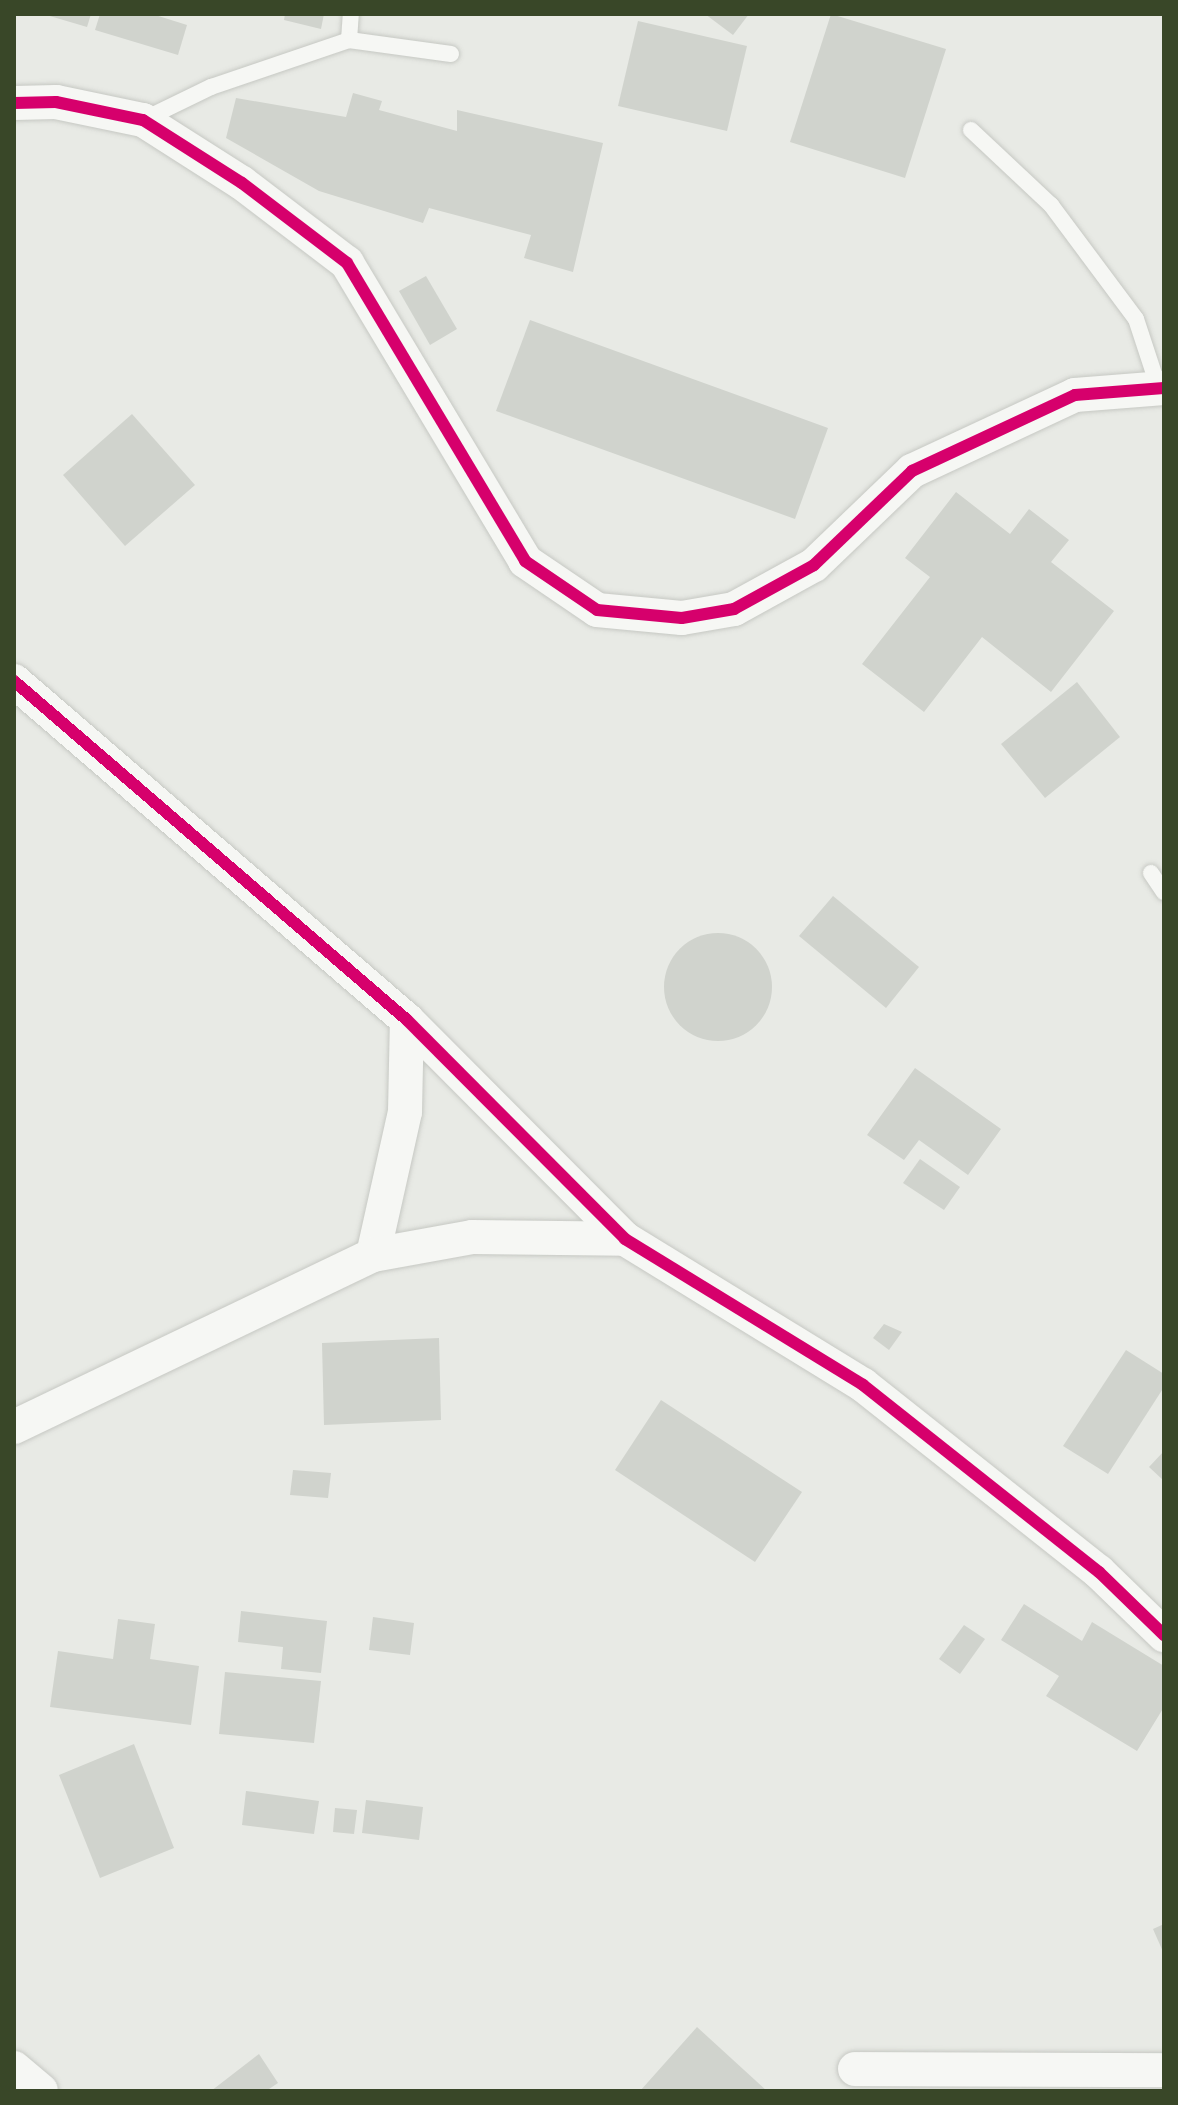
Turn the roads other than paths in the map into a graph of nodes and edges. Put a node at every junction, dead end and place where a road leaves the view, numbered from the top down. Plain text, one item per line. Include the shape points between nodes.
1 (351, 14) edge
2 (349, 40) junction
3 (451, 54) dead end
4 (14, 103) edge
5 (143, 120) junction
6 (971, 130) dead end
7 (1161, 387) edge
8 (14, 681) edge
9 (1151, 873) dead end
10 (1164, 892) edge
11 (407, 1020) junction
12 (625, 1239) junction
13 (373, 1255) junction
14 (14, 1427) edge
15 (1164, 1635) edge
16 (14, 2068) edge
17 (855, 2069) dead end
18 (1164, 2070) edge
19 (41, 2091) edge

1 - 2 lane
2 - 3 lane
2 - 5 lane via 211,87
4 - 5 street via 56,102
5 - 7 street via 347,263 525,561 597,610 682,618 734,609 814,565 912,471 1075,395
6 - 7 lane via 1051,205 1136,319
8 - 11 street
9 - 10 lane
11 - 12 street
11 - 13 street via 405,1112
12 - 13 street via 472,1237
12 - 15 street via 863,1385 1099,1572
13 - 14 street
16 - 19 street
17 - 18 street

